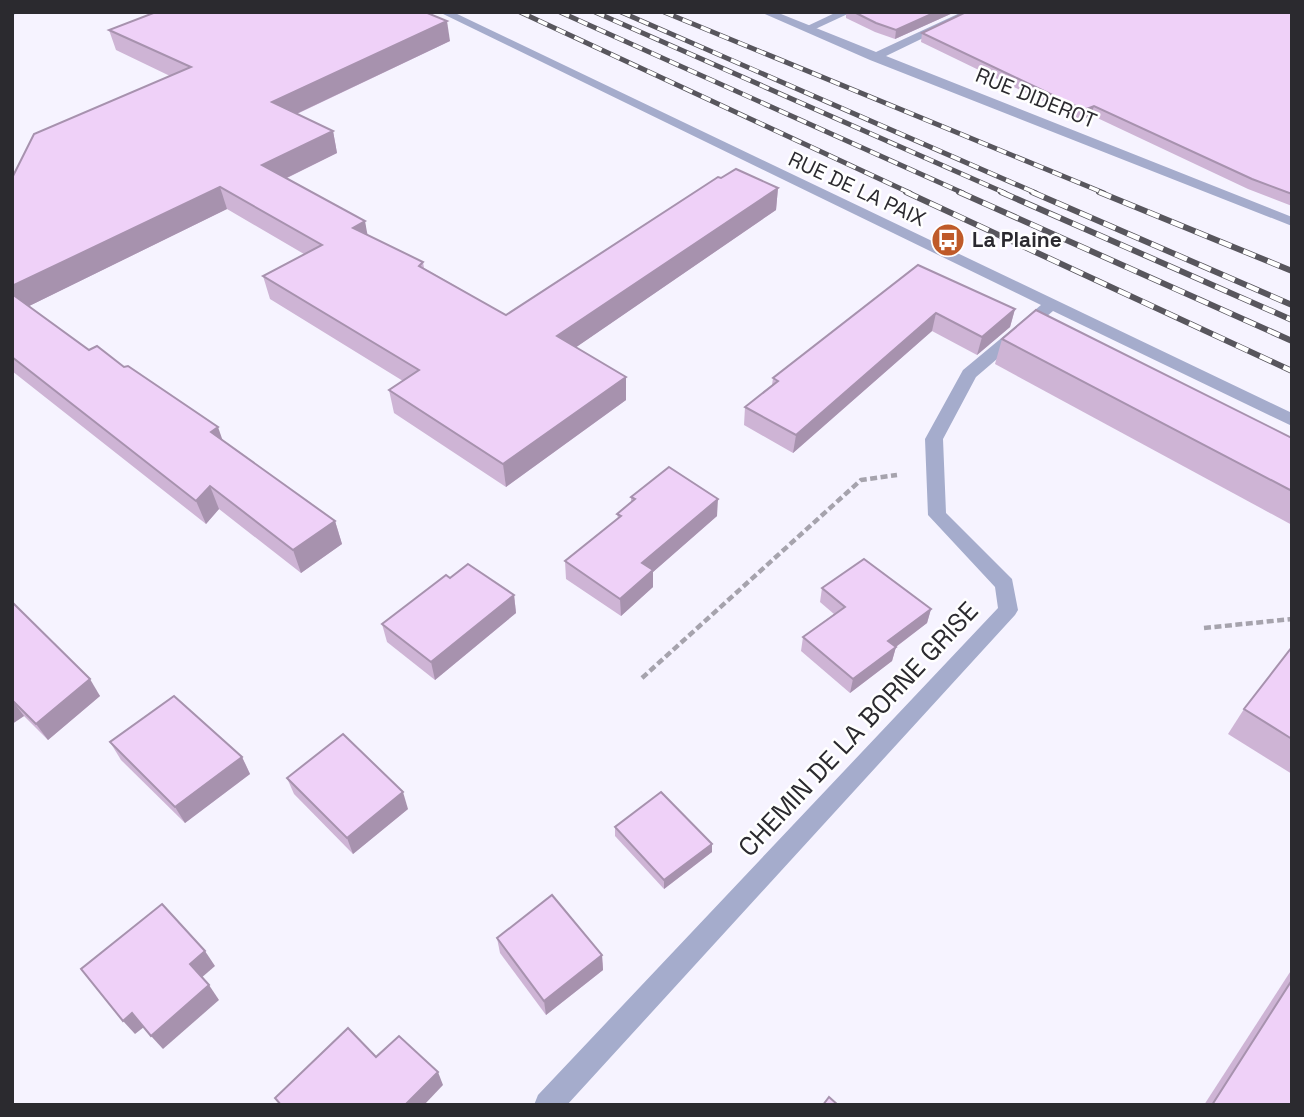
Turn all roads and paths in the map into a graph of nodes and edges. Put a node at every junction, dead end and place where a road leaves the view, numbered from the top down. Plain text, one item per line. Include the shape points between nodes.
1 (443, 12) edge
2 (765, 12) edge
3 (847, 12) edge
4 (972, 12) edge
5 (807, 30) junction
6 (874, 57) junction
7 (1292, 222) edge
8 (1052, 304) junction
9 (1292, 420) edge
10 (936, 470) junction
11 (1292, 619) edge
12 (1204, 628) dead end
13 (642, 678) dead end
14 (548, 1105) edge

1 - 8 street, RUE DE LA PAIX
2 - 5 street, RUE DIDEROT
3 - 5 street
4 - 6 street
5 - 6 street, RUE DIDEROT
6 - 7 street, RUE DIDEROT
8 - 9 street, RUE DE LA PAIX
8 - 10 street, CHEMIN DE LA BORNE GRISE via 969,374 934,439
10 - 13 path via 861,480
10 - 14 street, CHEMIN DE LA BORNE GRISE via 937,514 1005,584 1007,610
11 - 12 path

